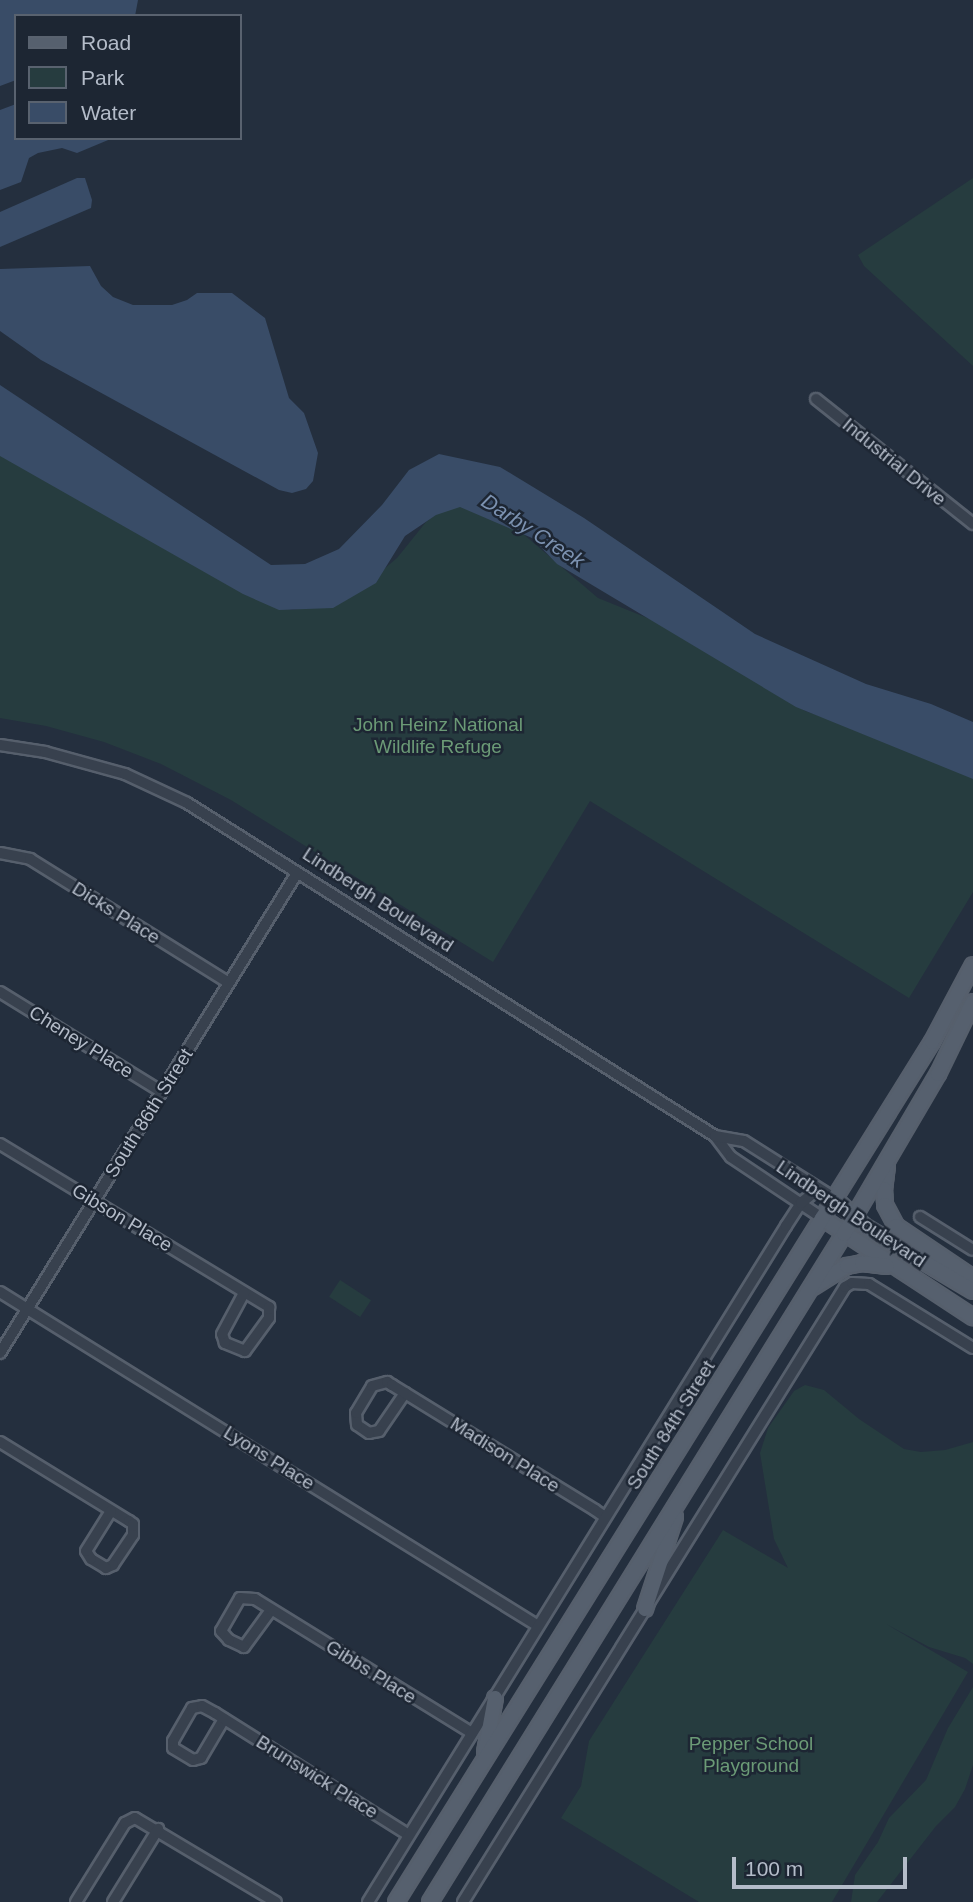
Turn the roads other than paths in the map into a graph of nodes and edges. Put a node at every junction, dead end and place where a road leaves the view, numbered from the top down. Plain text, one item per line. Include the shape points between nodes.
1 (816, 399) dead end
2 (973, 524) edge
3 (0, 745) edge
4 (0, 853) edge
5 (296, 873) junction
6 (973, 965) edge
7 (229, 983) junction
8 (0, 992) edge
9 (973, 1002) edge
10 (162, 1092) junction
11 (715, 1136) junction
12 (0, 1144) edge
13 (890, 1156) junction
14 (818, 1189) junction
15 (834, 1198) junction
16 (94, 1201) junction
17 (801, 1203) junction
18 (854, 1216) junction
19 (920, 1217) dead end
20 (822, 1218) junction
21 (844, 1234) junction
22 (973, 1250) edge
23 (894, 1268) junction
24 (973, 1278) edge
25 (809, 1290) junction
26 (973, 1291) edge
27 (0, 1292) edge
28 (244, 1293) junction
29 (28, 1309) junction
30 (973, 1317) edge
31 (973, 1348) edge
32 (0, 1353) edge
33 (405, 1393) junction
34 (0, 1442) edge
35 (683, 1492) junction
36 (111, 1511) junction
37 (605, 1517) junction
38 (645, 1609) junction
39 (271, 1610) junction
40 (538, 1626) junction
41 (495, 1698) junction
42 (224, 1719) junction
43 (472, 1733) junction
44 (484, 1761) junction
45 (158, 1829) junction
46 (409, 1835) junction
47 (75, 1902) edge
48 (113, 1902) edge
49 (276, 1902) edge
50 (368, 1902) edge
51 (396, 1902) edge
52 (430, 1902) edge
53 (463, 1902) edge

1 - 2 street, Industrial Drive
3 - 5 street, Lindbergh Boulevard via 125,774 187,803
4 - 7 street, Dicks Place via 30,859
5 - 7 street, South 86th Street
5 - 11 street, Lindbergh Boulevard
6 - 15 main road, South 84th Street via 932,1042
7 - 10 street, South 86th Street
8 - 10 street, Cheney Place
9 - 13 main road
10 - 16 street, South 86th Street
11 - 14 street, Lindbergh Boulevard via 744,1141
11 - 17 street, Lindbergh Boulevard via 731,1157
12 - 16 street, Gibson Place
13 - 18 main road
13 - 24 main road via 884,1189 891,1219 904,1234
14 - 15 street, Lindbergh Boulevard
14 - 17 street, South 84th Street
15 - 18 main road, Lindbergh Boulevard
15 - 20 main road, South 84th Street
16 - 28 street, Gibson Place
16 - 29 street, South 86th Street
17 - 20 street, Lindbergh Boulevard
17 - 37 street, South 84th Street
18 - 21 main road
18 - 26 main road, Lindbergh Boulevard
19 - 22 street, Lindbergh Boulevard
20 - 21 main road, Lindbergh Boulevard
20 - 44 main road, South 84th Street
21 - 23 main road, Lindbergh Boulevard
21 - 25 main road
23 - 25 main road via 872,1263 847,1266
23 - 30 main road, Lindbergh Boulevard
25 - 35 main road
27 - 29 street, Lyons Place
28 - 28 street, Gibson Place via 222,1334 225,1343 245,1351 270,1313 269,1307
29 - 32 street, South 86th Street
29 - 40 street, Lyons Place
31 - 38 street via 881,1291 852,1283 838,1295
33 - 33 street, Madison Place via 387,1382 376,1383 360,1403 357,1425 369,1433 379,1431
33 - 37 street, Madison Place
34 - 36 street
35 - 38 main road
35 - 52 main road
36 - 36 street via 86,1551 90,1559 106,1568 117,1560 134,1529
37 - 40 street, South 84th Street
38 - 53 street
39 - 39 street, Gibbs Place via 250,1596 240,1598 224,1623 223,1636 244,1647
39 - 43 street, Gibbs Place
40 - 41 street, South 84th Street
41 - 43 street, South 84th Street
41 - 44 main road
42 - 42 street, Brunswick Place via 195,1705 173,1748 193,1760 201,1758
42 - 46 street, Brunswick Place
43 - 46 street, South 84th Street
44 - 51 main road, South 84th Street
45 - 47 street via 141,1818 125,1823
45 - 48 street
45 - 49 street
46 - 50 street, South 84th Street

